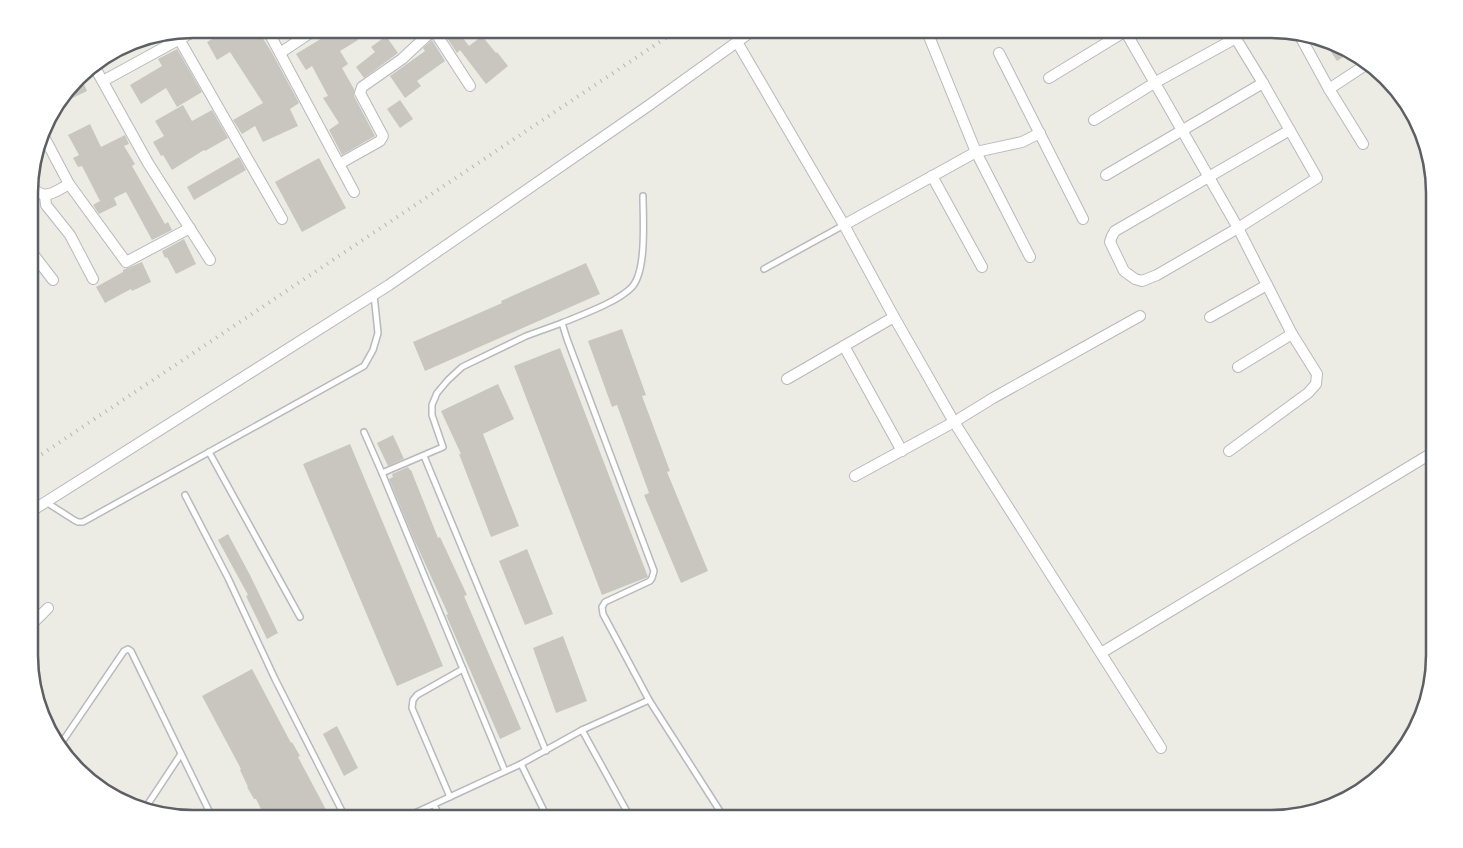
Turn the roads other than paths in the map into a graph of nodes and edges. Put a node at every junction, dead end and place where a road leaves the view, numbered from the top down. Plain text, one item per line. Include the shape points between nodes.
1 (272, 38) edge
2 (302, 38) edge
3 (424, 38) edge
4 (439, 38) edge
5 (743, 38) edge
6 (930, 38) edge
7 (1113, 38) edge
8 (1132, 38) edge
9 (1236, 38) joint
10 (172, 39) edge
11 (179, 39) edge
12 (737, 42) junction
13 (1306, 42) edge
14 (280, 53) junction
15 (999, 53) dead end
16 (1362, 67) edge
17 (97, 70) edge
18 (1049, 78) dead end
19 (103, 81) junction
20 (1156, 82) junction
21 (1263, 83) junction
22 (470, 86) dead end
23 (1330, 89) junction
24 (1094, 120) dead end
25 (1183, 130) junction
26 (1290, 130) junction
27 (1040, 133) junction
28 (46, 141) edge
29 (1363, 144) dead end
30 (976, 152) junction
31 (339, 164) junction
32 (1106, 174) dead end
33 (932, 176) junction
34 (1209, 177) junction
35 (68, 184) junction
36 (37, 192) edge
37 (354, 192) dead end
38 (45, 195) junction
39 (643, 196) dead end
40 (282, 218) dead end
41 (1084, 218) dead end
42 (844, 225) junction
43 (190, 228) junction
44 (1238, 228) junction
45 (1030, 257) dead end
46 (37, 259) edge
47 (210, 260) dead end
48 (982, 267) dead end
49 (764, 269) dead end
50 (93, 279) dead end
51 (53, 280) dead end
52 (1267, 285) junction
53 (374, 295) junction
54 (1140, 316) dead end
55 (894, 317) junction
56 (1210, 317) dead end
57 (562, 323) junction
58 (1292, 334) junction
59 (844, 346) junction
60 (1238, 367) dead end
61 (787, 379) dead end
62 (954, 422) junction
63 (364, 432) dead end
64 (902, 451) junction
65 (1228, 451) dead end
66 (209, 452) junction
67 (424, 456) junction
68 (1425, 457) edge
69 (382, 473) junction
70 (855, 476) dead end
71 (185, 495) dead end
72 (46, 502) junction
73 (37, 508) edge
74 (48, 608) dead end
75 (300, 616) dead end
76 (37, 619) edge
77 (1101, 653) junction
78 (463, 669) junction
79 (649, 700) junction
80 (582, 730) junction
81 (63, 741) edge
82 (1161, 748) dead end
83 (546, 751) junction
84 (181, 754) junction
85 (521, 764) junction
86 (505, 771) junction
87 (450, 797) junction
88 (148, 804) edge
89 (434, 804) junction
90 (209, 811) edge
91 (342, 811) edge
92 (420, 811) edge
93 (437, 811) edge
94 (544, 811) edge
95 (626, 811) edge
96 (720, 811) edge

1 - 14 street
2 - 14 street
3 - 31 street via 402,59 362,87 360,93 383,136 380,141
4 - 22 street
5 - 12 street
6 - 30 street
7 - 18 street
8 - 20 street
9 - 20 street
9 - 21 street
10 - 19 street
11 - 40 street
12 - 42 street
12 - 53 street
13 - 23 street
14 - 31 street
15 - 27 street
16 - 23 street
17 - 19 street
19 - 43 street via 148,163
20 - 24 street
20 - 25 street
21 - 25 street
21 - 26 street
23 - 29 street
25 - 32 street
25 - 34 street
26 - 34 street
26 - 44 street via 1317,178
27 - 30 street via 1022,142
27 - 41 street
28 - 35 street
30 - 33 street
30 - 45 street
31 - 37 street
33 - 42 street
33 - 48 street
34 - 44 street
34 - 44 street via 1115,231 1110,242 1124,271 1142,280 1157,275
35 - 38 street
35 - 43 street via 126,262
36 - 38 street
38 - 50 street via 46,205 70,235
39 - 57 lane via 642,260 638,278 620,296
42 - 49 lane
42 - 55 street
43 - 47 street
44 - 52 street
46 - 51 street
52 - 56 street
52 - 58 street
53 - 66 lane via 378,333 374,350 364,366
53 - 72 street
54 - 62 street
55 - 59 street
55 - 62 street
57 - 67 lane via 526,336 462,367 448,380 432,405 432,416 443,447
57 - 79 lane via 654,571 650,581 605,602 602,608
58 - 60 street
58 - 65 street via 1317,374 1316,384
59 - 61 street
59 - 64 street
62 - 64 street
62 - 77 street
63 - 69 lane
64 - 70 street
66 - 72 lane via 83,522 74,520
66 - 75 lane
67 - 69 lane
67 - 83 lane
68 - 77 street
69 - 78 lane
71 - 91 lane
72 - 73 street
74 - 76 street
77 - 82 street
78 - 86 lane
78 - 87 lane via 417,694 412,708
79 - 80 lane
79 - 96 lane
80 - 83 lane
80 - 95 lane
81 - 84 lane via 128,649
83 - 85 lane
84 - 88 lane
84 - 90 lane
85 - 86 lane
85 - 94 lane
86 - 87 lane
87 - 89 lane
89 - 92 lane
89 - 93 lane

